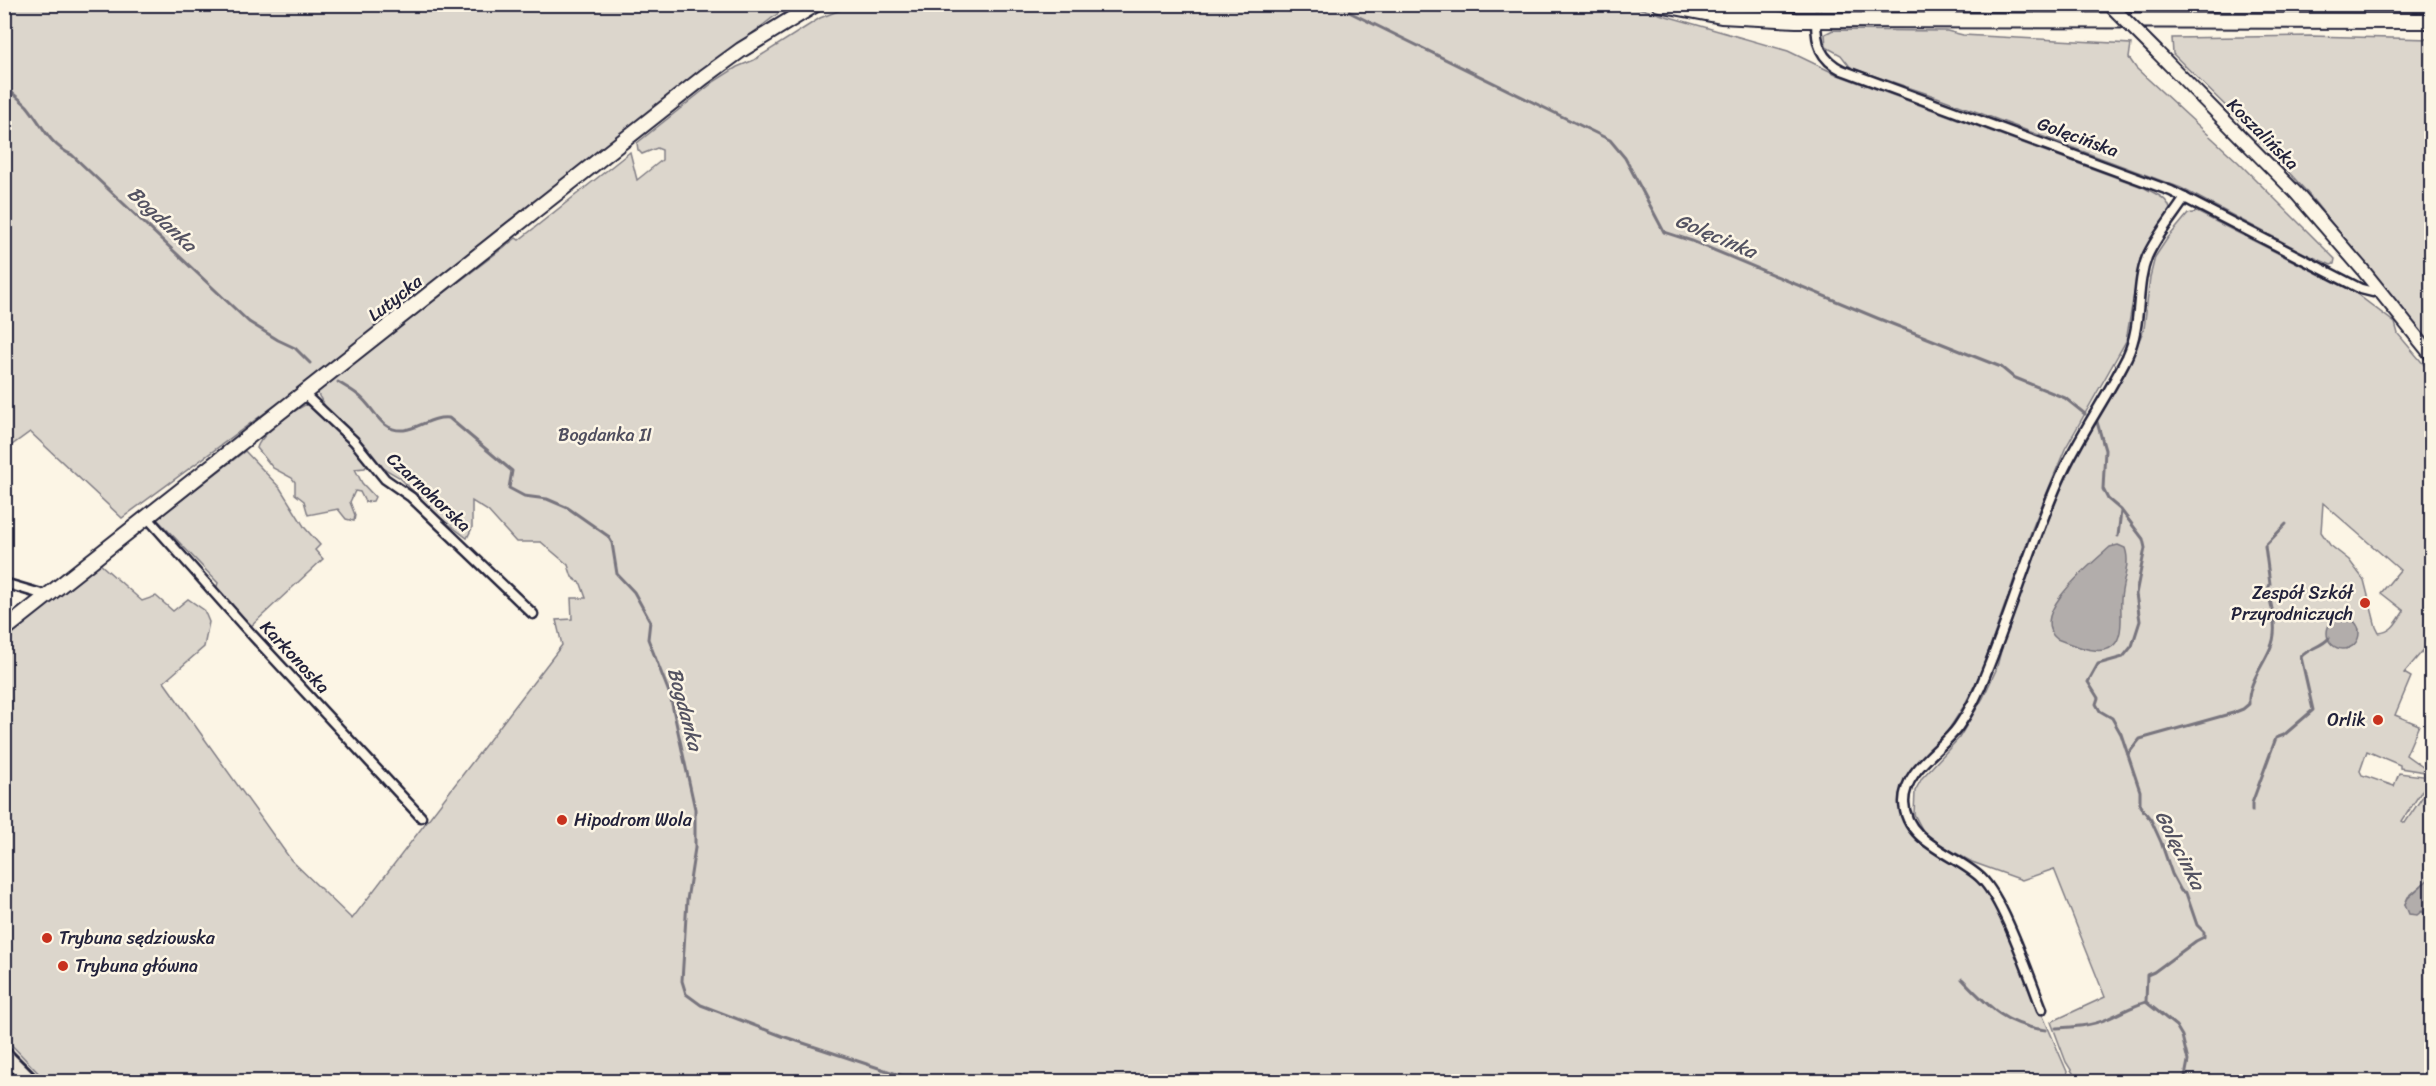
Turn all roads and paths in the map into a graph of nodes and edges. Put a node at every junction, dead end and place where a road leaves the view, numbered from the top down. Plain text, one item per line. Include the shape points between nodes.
1 (816, 4) edge
2 (1659, 4) edge
3 (2109, 4) edge
4 (1816, 20) junction
5 (2432, 21) edge
6 (2185, 198) junction
7 (2369, 278) junction
8 (2349, 282) junction
9 (2380, 293) junction
10 (2432, 356) edge
11 (303, 393) junction
12 (147, 517) junction
13 (4, 583) edge
14 (48, 596) junction
15 (533, 614) dead end
16 (4, 630) edge
17 (422, 817) dead end
18 (2042, 1008) dead end

1 - 11 main road, Lutycka via 704,77
2 - 4 main road via 1733,17
3 - 7 street, Koszalińska, bridge via 2296,193
4 - 5 main road
4 - 6 street, Golęcińska via 1819,50 1835,67
6 - 8 street, Golęcińska
6 - 18 street via 2147,256 2136,333 2127,357 2059,480 1976,698 1948,740 1920,767 1904,801 1908,818 1921,837 1984,881 2004,917
7 - 8 street
7 - 9 street, Koszalińska
8 - 9 street, Golęcińska
9 - 10 street
11 - 12 main road, Lutycka
11 - 15 street, Czarnohorska via 354,441 385,479 411,497
12 - 14 main road, Lutycka
12 - 17 street, Karkonoska
13 - 14 street
14 - 16 main road, Lutycka

